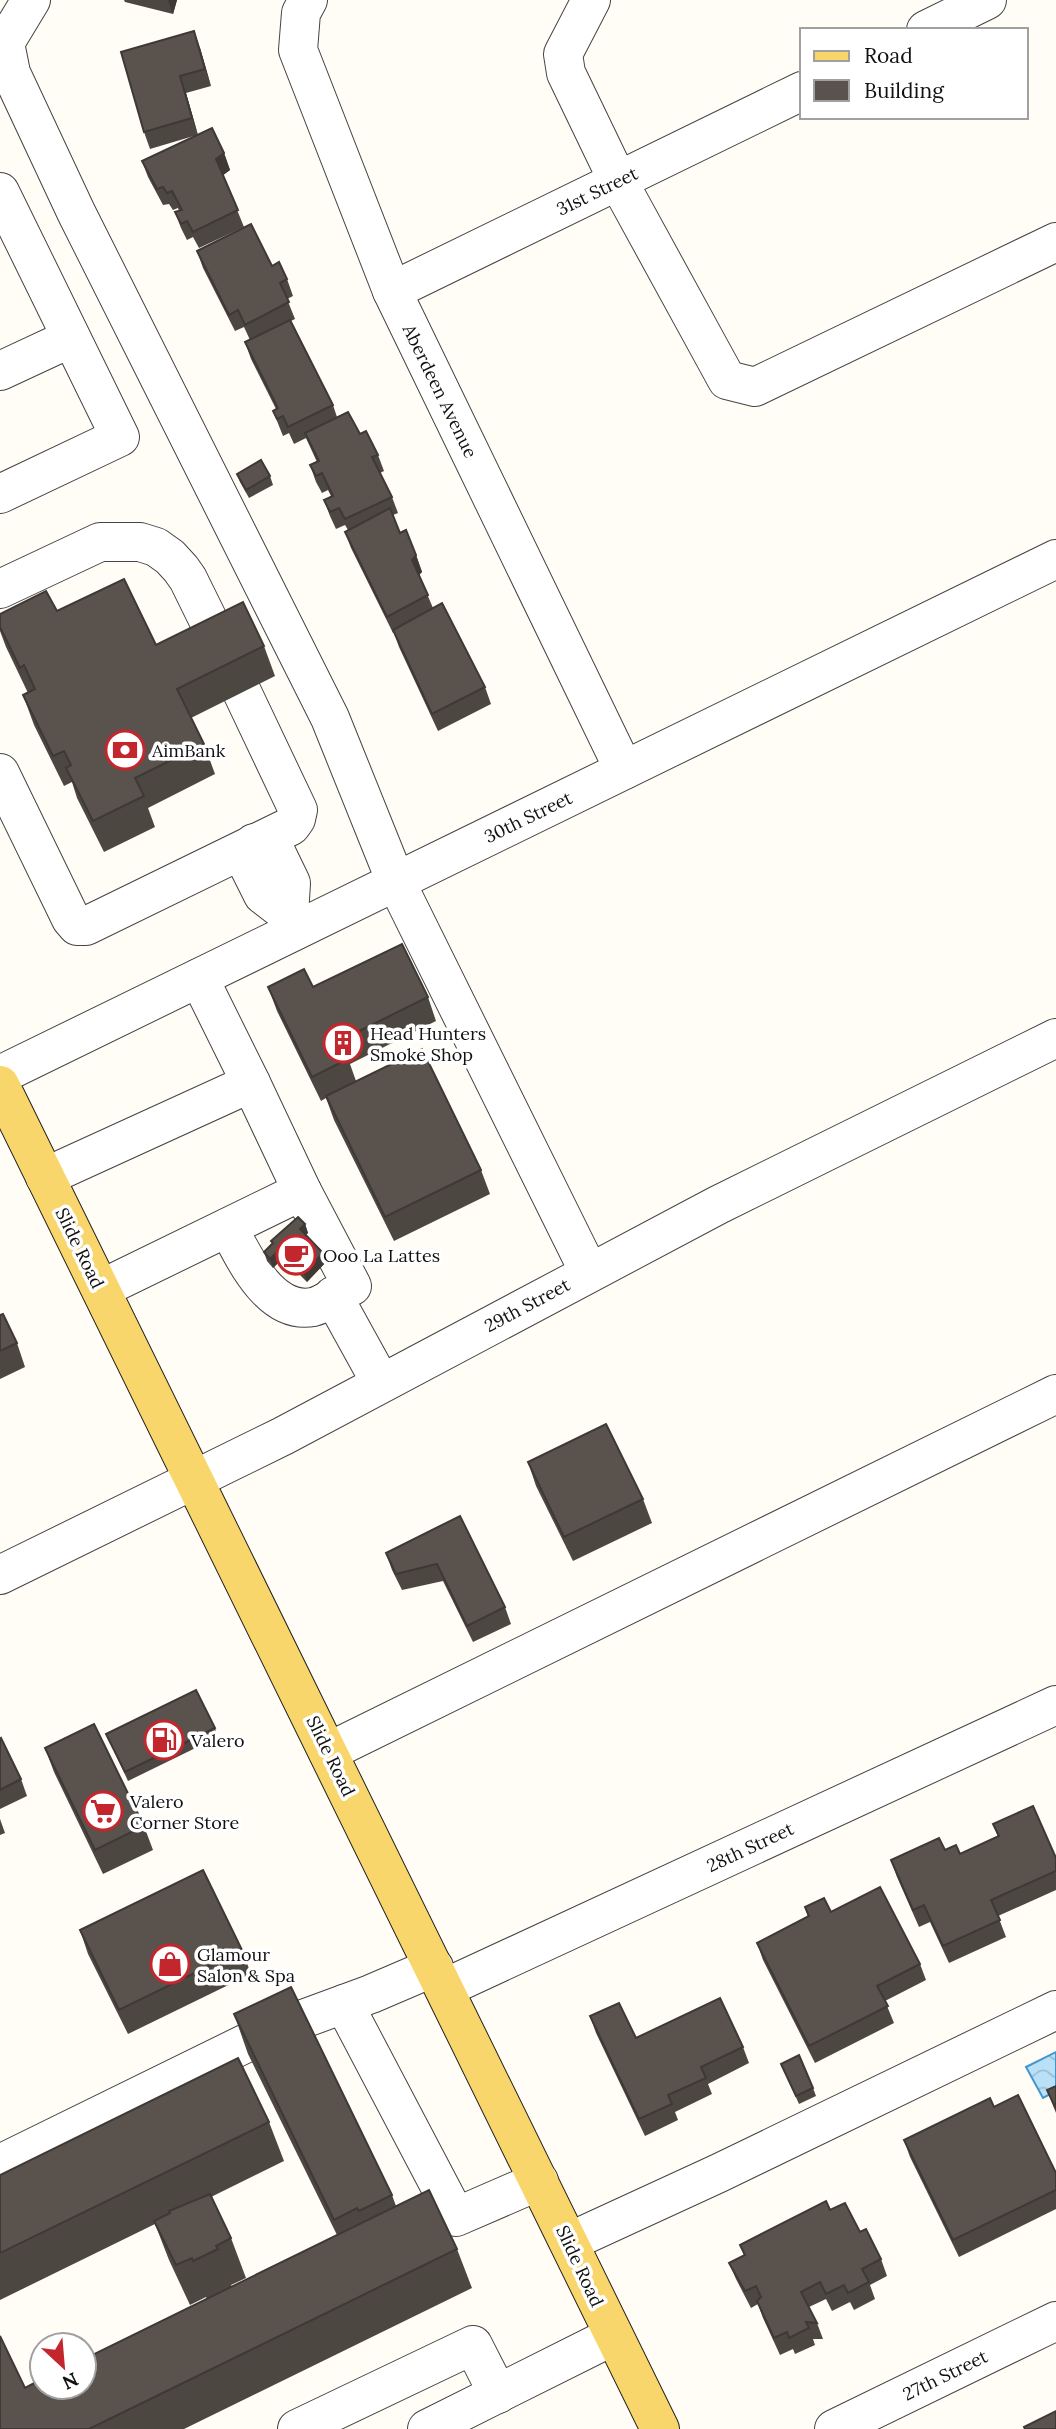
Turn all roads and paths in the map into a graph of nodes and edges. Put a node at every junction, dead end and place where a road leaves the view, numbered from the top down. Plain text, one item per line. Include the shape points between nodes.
1 (32, 0) edge
2 (308, 0) edge
3 (591, 0) edge
4 (987, 0) edge
5 (930, 28) edge
6 (800, 92) edge
7 (618, 181) junction
8 (0, 192) edge
9 (1056, 242) edge
10 (392, 291) junction
11 (71, 338) junction
12 (0, 371) edge
13 (0, 494) edge
14 (1056, 559) edge
15 (0, 589) edge
16 (222, 648) edge
17 (242, 692) dead end
18 (624, 770) junction
19 (0, 774) edge
20 (254, 843) junction
21 (396, 882) junction
22 (293, 922) junction
23 (199, 978) junction
24 (1056, 1038) edge
25 (0, 1075) edge
26 (251, 1083) junction
27 (0, 1085) edge
28 (46, 1177) junction
29 (302, 1191) junction
30 (228, 1227) junction
31 (589, 1272) junction
32 (101, 1289) junction
33 (334, 1296) junction
34 (382, 1383) junction
35 (1056, 1394) edge
36 (195, 1479) junction
37 (0, 1575) edge
38 (1056, 1705) edge
39 (328, 1752) junction
40 (439, 1978) junction
41 (344, 2004) junction
42 (1056, 2010) edge
43 (0, 2164) edge
44 (539, 2181) junction
45 (569, 2242) junction
46 (1056, 2321) edge
47 (613, 2336) junction
48 (498, 2394) junction
49 (297, 2429) edge
50 (427, 2429) edge
51 (660, 2429) edge
52 (834, 2429) edge

1 - 21 street via 5,43 11,73 330,718
2 - 10 street, Aberdeen Avenue via 301,13 298,50
3 - 7 street via 563,54 566,73
4 - 5 street
6 - 7 street, 31st Street
7 - 9 street via 727,380 755,387
7 - 10 street, 31st Street
8 - 11 street
10 - 18 street, Aberdeen Avenue
11 - 12 street
11 - 13 street via 120,437
14 - 18 street, 30th Street
15 - 16 street via 100,542 141,542 156,547 181,569
17 - 20 street via 298,810 291,825
18 - 21 street, 30th Street
19 - 20 street via 77,926 86,926
20 - 22 street via 276,852 291,883
21 - 22 street, 30th Street
21 - 31 street
22 - 23 street, 30th Street
23 - 25 street, 30th Street
23 - 26 street
24 - 31 street, 29th Street
26 - 28 street
26 - 29 street
27 - 28 main road, Slide Road
28 - 32 main road, Slide Road
29 - 30 street
29 - 33 street via 352,1286
30 - 32 street
30 - 33 street via 252,1274 277,1297 297,1307 315,1307
31 - 34 street, 29th Street
32 - 36 main road, Slide Road
33 - 34 street
34 - 36 street, 29th Street
35 - 39 street
36 - 37 street, 29th Street
36 - 39 main road, Slide Road
38 - 40 street, 28th Street
39 - 40 main road, Slide Road
40 - 41 street, 28th Street
40 - 44 main road, Slide Road
41 - 43 street, 28th Street via 273,2030
41 - 44 street via 456,2217
42 - 45 street
44 - 45 main road, Slide Road
45 - 47 main road, Slide Road
46 - 52 street, 27th Street
47 - 48 street
47 - 51 main road, Slide Road
48 - 49 street via 473,2345
48 - 50 street

